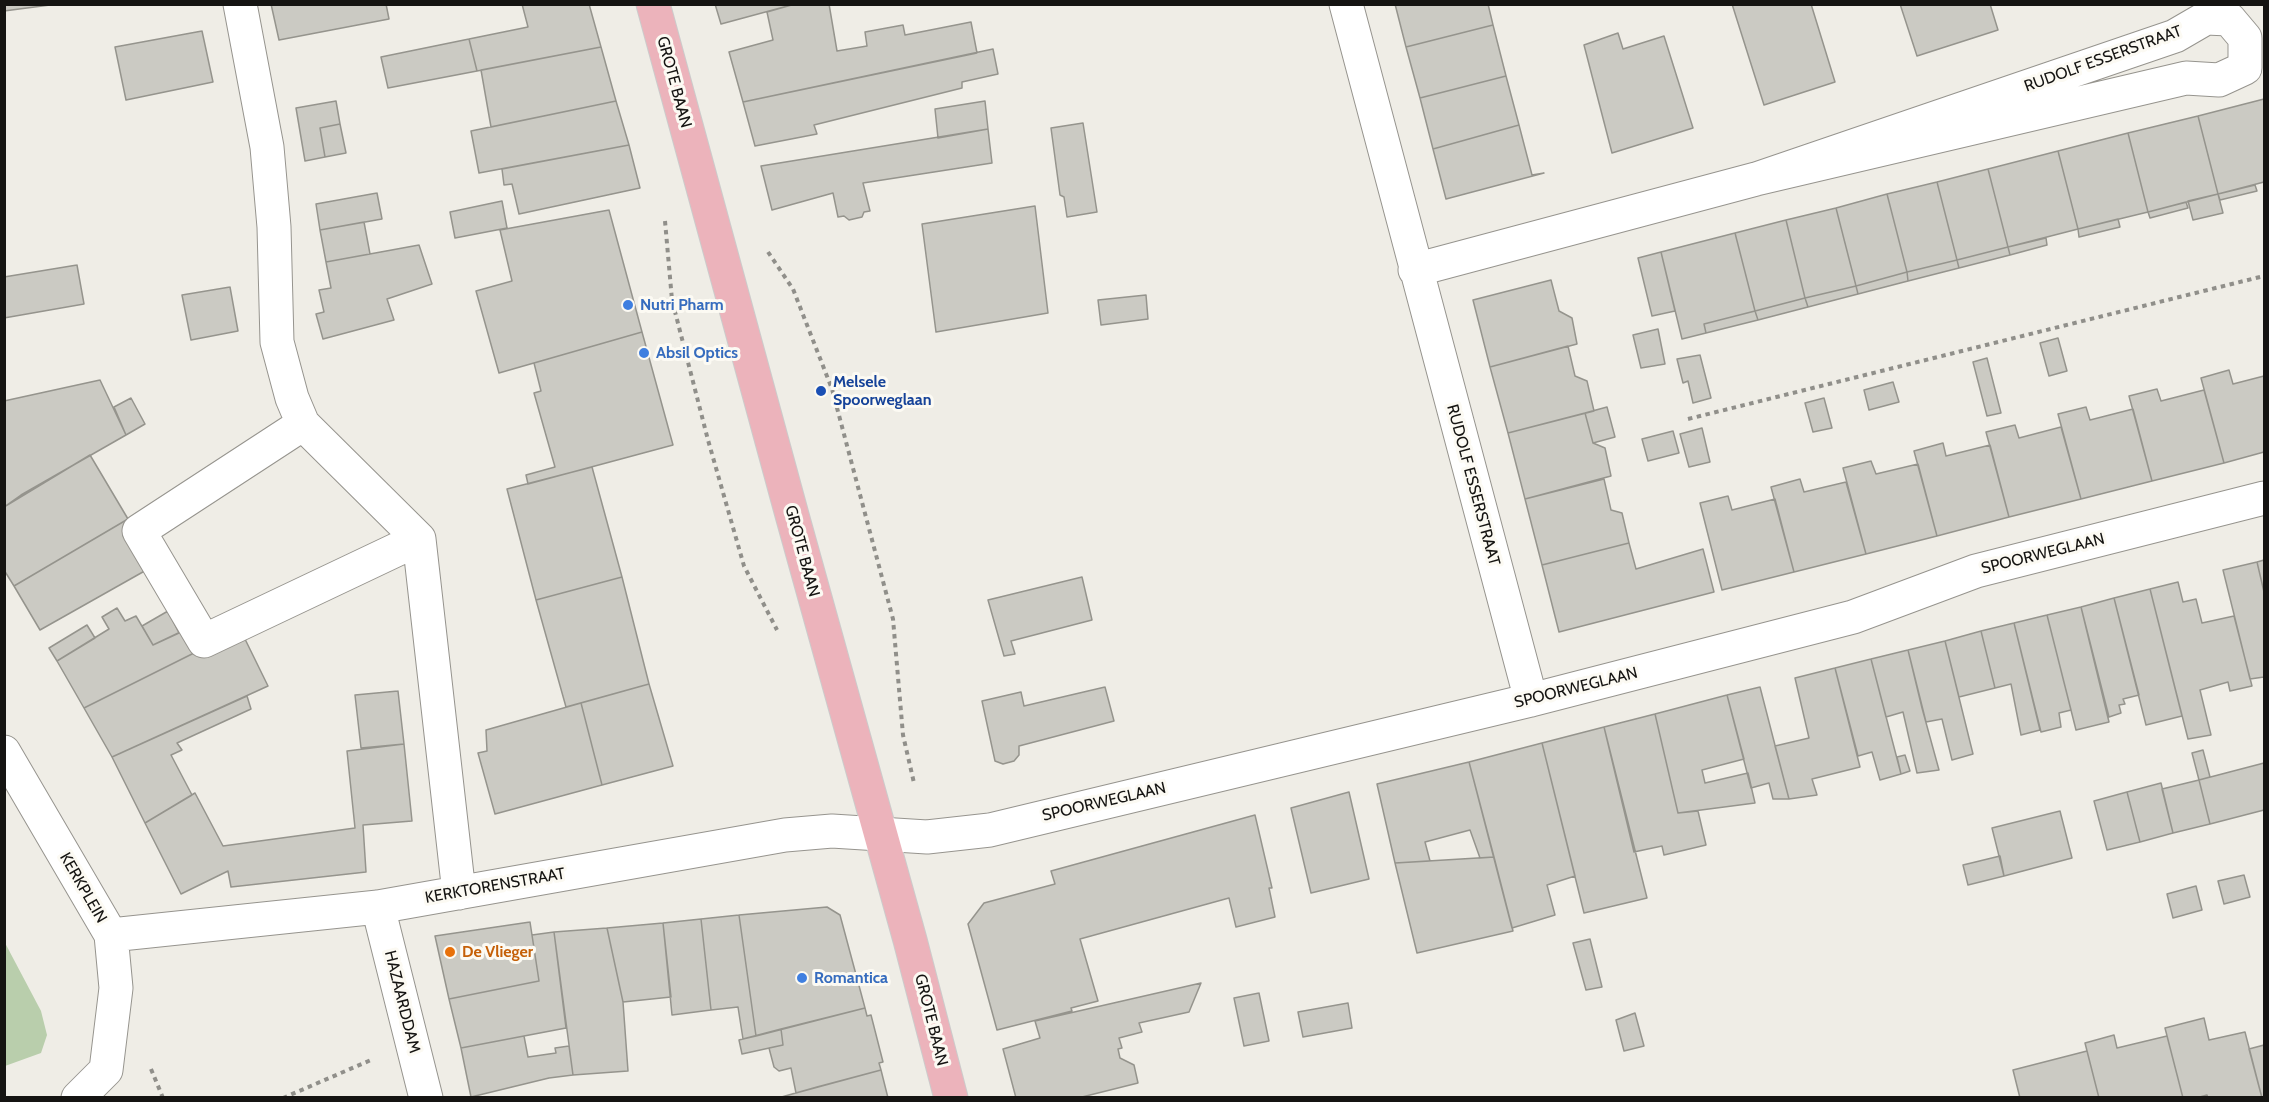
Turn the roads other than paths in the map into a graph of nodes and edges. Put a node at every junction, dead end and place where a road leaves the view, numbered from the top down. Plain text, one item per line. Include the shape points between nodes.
1 (240, 4) edge
2 (653, 4) edge
3 (1346, 4) edge
4 (1756, 179) junction
5 (1415, 270) junction
6 (303, 424) junction
7 (2265, 498) edge
8 (419, 539) junction
9 (1531, 699) junction
10 (4, 752) edge
11 (879, 833) junction
12 (459, 892) junction
13 (378, 907) junction
14 (111, 935) junction
15 (78, 1098) edge
16 (426, 1098) edge
17 (951, 1098) edge

1 - 6 street via 267,147 277,342
2 - 11 main road, GROTE BAAN
3 - 5 street, RUDOLF ESSERSTRAAT
4 - 4 street, RUDOLF ESSERSTRAAT via 2175,36 2206,18 2229,19 2245,39 2245,69 2219,80 2186,78
4 - 5 street, RUDOLF ESSERSTRAAT
5 - 9 street, RUDOLF ESSERSTRAAT
6 - 8 street
6 - 8 street via 139,531 204,641
7 - 9 street, SPOORWEGLAAN via 1976,571 1853,617
8 - 12 street
9 - 11 street, SPOORWEGLAAN via 990,830 927,837
10 - 14 street, KERKPLEIN
11 - 12 street, KERKTORENSTRAAT via 832,831 765,838
11 - 17 main road, GROTE BAAN
12 - 13 street, KERKTORENSTRAAT
13 - 14 street, KERKTORENSTRAAT
13 - 16 street, HAZAARDDAM
14 - 15 street, KERKPLEIN via 116,988 106,1070

